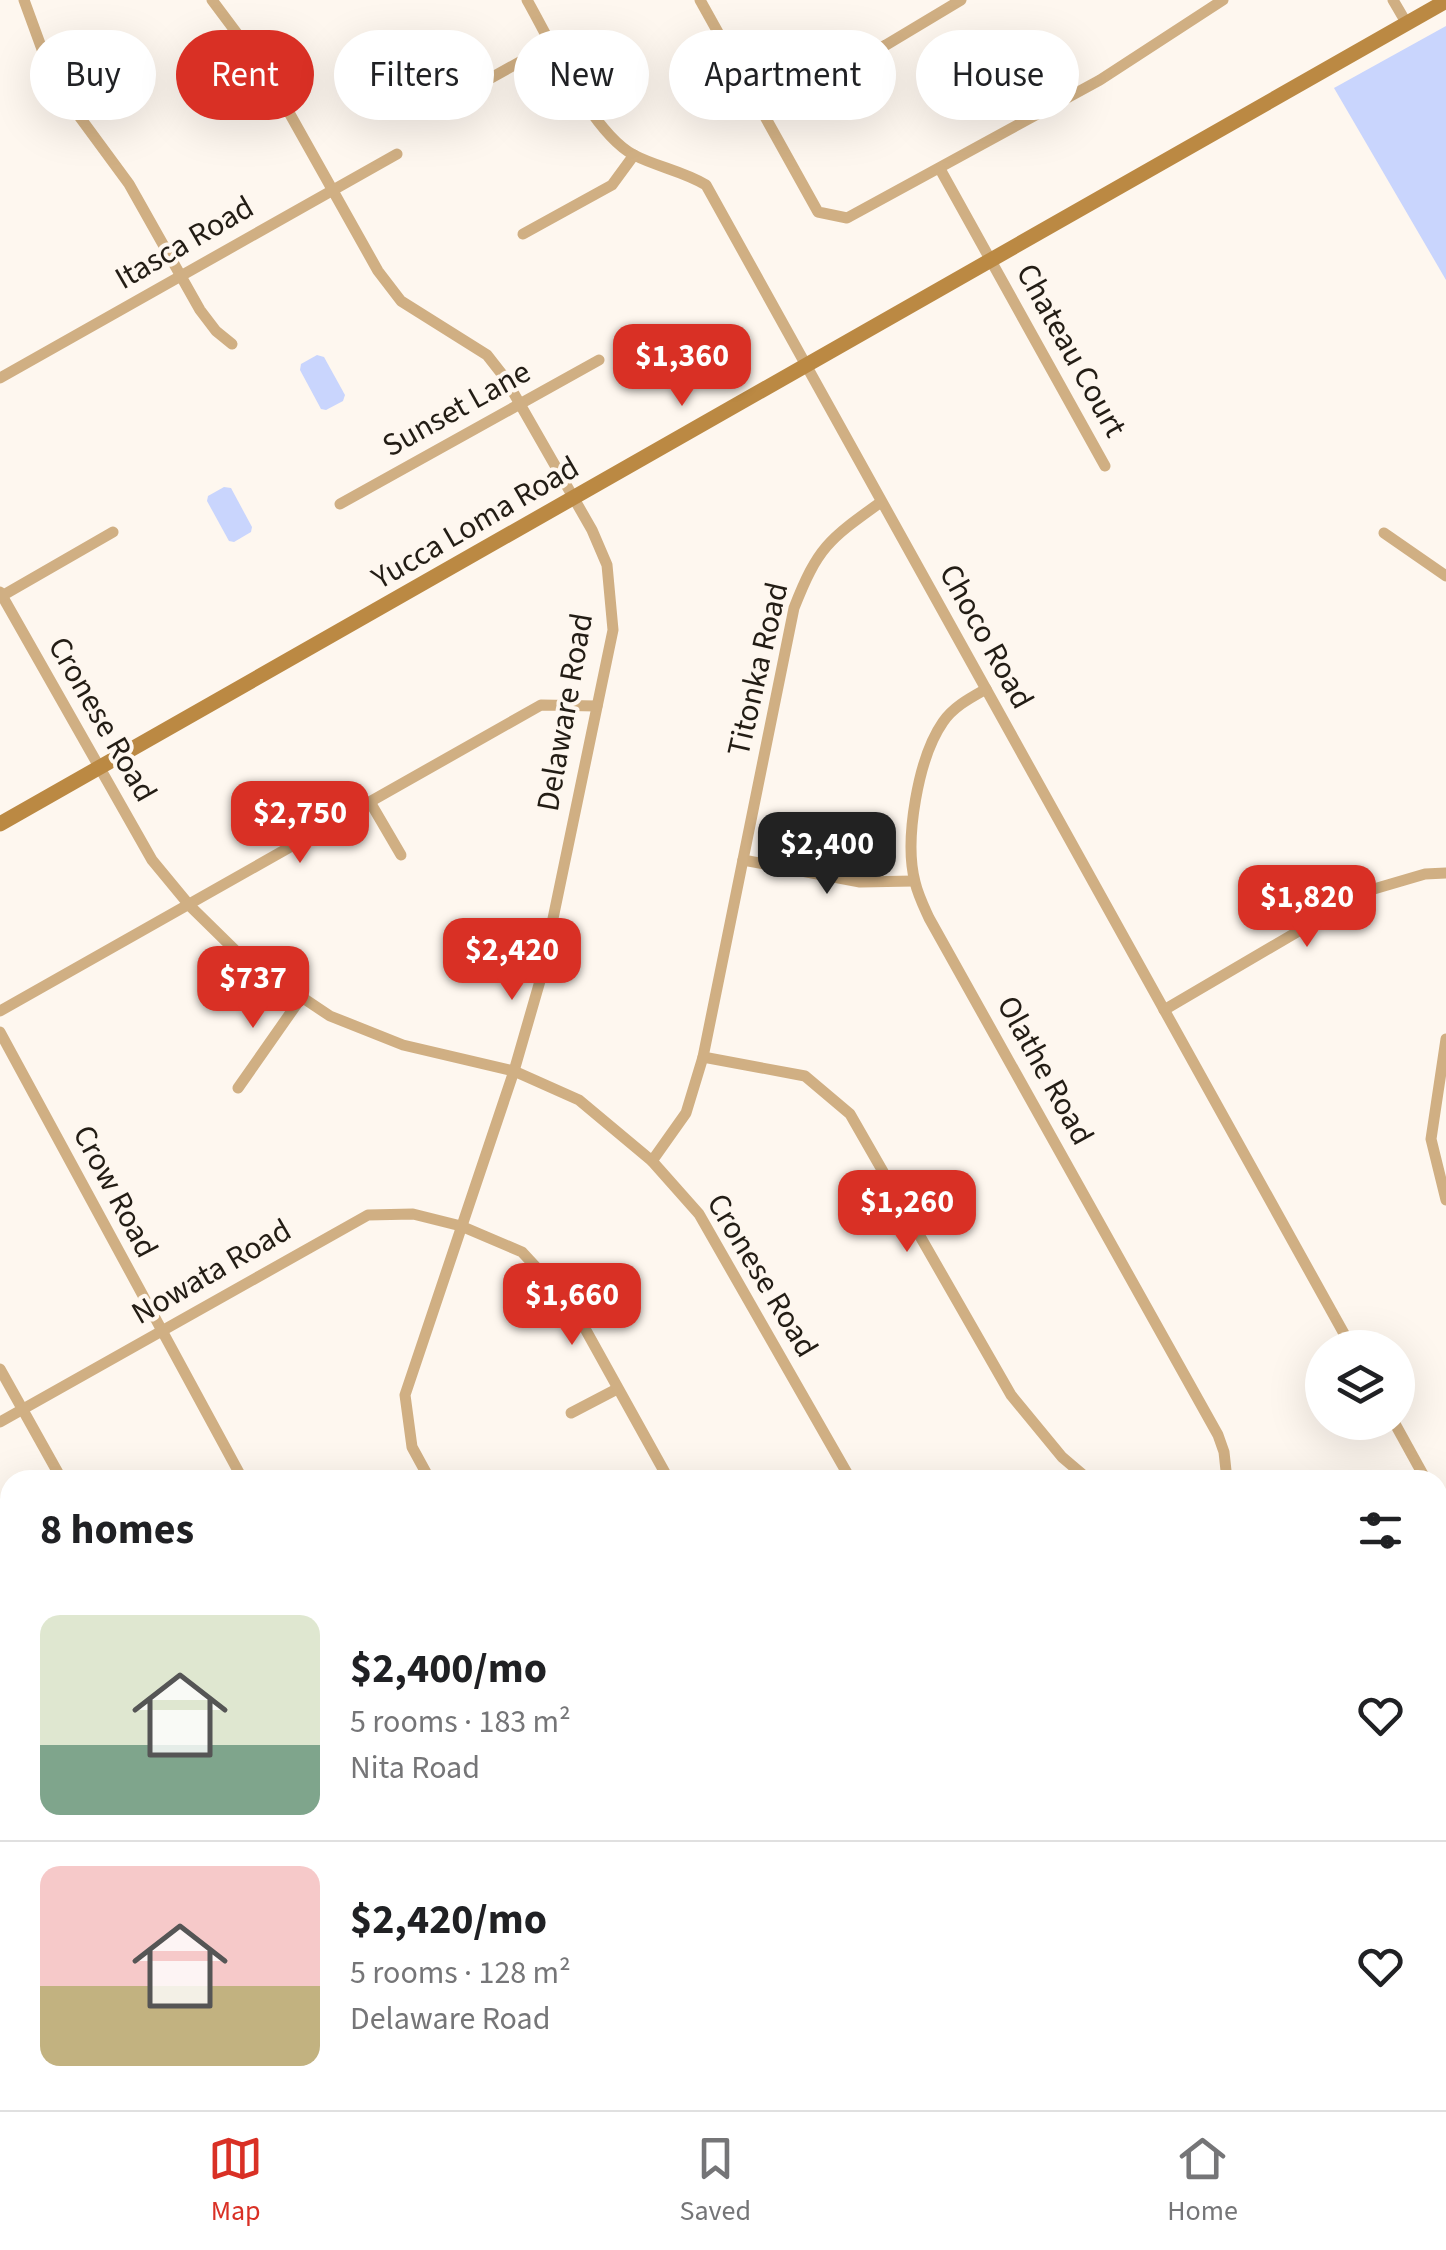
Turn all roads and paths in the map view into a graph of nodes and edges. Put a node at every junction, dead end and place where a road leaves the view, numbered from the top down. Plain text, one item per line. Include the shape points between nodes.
1 (24, 0) edge
2 (212, 0) edge
3 (527, 0) edge
4 (700, 0) edge
5 (962, 0) edge
6 (1222, 0) edge
7 (1394, 0) edge
8 (1446, 1) edge
9 (1407, 24) junction
10 (544, 30) edge
11 (717, 30) edge
12 (896, 38) edge
13 (597, 120) edge
14 (767, 120) edge
15 (397, 154) dead end
16 (634, 155) junction
17 (940, 169) junction
18 (334, 189) junction
19 (522, 234) dead end
20 (990, 259) junction
21 (179, 276) junction
22 (232, 344) dead end
23 (599, 360) dead end
24 (806, 366) junction
25 (0, 378) edge
26 (520, 404) junction
27 (1105, 466) dead end
28 (574, 497) junction
29 (881, 502) junction
30 (340, 504) dead end
31 (113, 532) dead end
32 (1384, 533) dead end
33 (1446, 576) edge
34 (1, 595) edge
35 (986, 690) junction
36 (596, 706) junction
37 (100, 768) junction
38 (370, 802) junction
39 (0, 824) edge
40 (400, 856) dead end
41 (743, 860) junction
42 (1446, 873) edge
43 (914, 881) junction
44 (190, 906) junction
45 (301, 998) junction
46 (1164, 1010) junction
47 (0, 1011) edge
48 (0, 1032) edge
49 (1446, 1039) edge
50 (703, 1057) junction
51 (514, 1071) junction
52 (238, 1088) dead end
53 (652, 1161) junction
54 (1446, 1200) edge
55 (461, 1226) junction
56 (1342, 1330) edge
57 (160, 1332) junction
58 (0, 1369) edge
59 (617, 1389) junction
60 (23, 1410) junction
61 (571, 1413) dead end
62 (0, 1422) edge
63 (1404, 1440) edge
64 (56, 1470) edge
65 (237, 1470) edge
66 (425, 1470) edge
67 (663, 1470) edge
68 (845, 1470) edge
69 (1078, 1470) edge
70 (1225, 1470) edge
71 (1420, 1470) edge

1 - 21 street via 54,82 130,184
2 - 18 street, Delaware Road via 268,75
3 - 10 street, Choco Road
4 - 11 street
5 - 12 street
6 - 17 street via 1100,80
7 - 9 street
8 - 9 main road, Yucca Loma Road
9 - 20 main road, Yucca Loma Road
13 - 16 street, Choco Road
14 - 17 street via 818,212 847,218
15 - 18 street, Itasca Road
16 - 19 street via 612,185
16 - 24 street, Choco Road via 706,186
17 - 20 street, Chateau Court
18 - 21 street, Itasca Road
18 - 26 street, Delaware Road via 401,301 488,355
20 - 24 main road, Yucca Loma Road
20 - 27 street, Chateau Court
21 - 22 street
21 - 25 street, Itasca Road
23 - 26 street, Sunset Lane
24 - 28 main road, Yucca Loma Road
24 - 29 street, Choco Road
26 - 28 street, Delaware Road
26 - 30 street, Sunset Lane
28 - 36 street, Delaware Road via 607,565 613,630
28 - 37 main road, Yucca Loma Road
29 - 35 street, Choco Road
29 - 41 street, Titonka Road via 834,536 812,564 794,608
31 - 34 street
32 - 33 street
34 - 37 street, Cronese Road
35 - 43 street, Olathe Road via 958,706 931,744 914,822
35 - 46 street, Choco Road
36 - 38 street via 541,705
36 - 51 street, Delaware Road via 540,981
37 - 39 main road, Yucca Loma Road
37 - 44 street, Cronese Road via 152,860
38 - 40 street
38 - 44 street
41 - 43 street via 860,882
41 - 50 street, Titonka Road
42 - 46 street via 1367,891
43 - 70 street, Olathe Road via 1218,1435
44 - 45 street, Cronese Road via 242,956
44 - 47 street
45 - 51 street, Cronese Road via 403,1044
45 - 52 street
46 - 56 street, Choco Road
48 - 57 street, Crow Road
49 - 54 street via 1431,1139
50 - 53 street, Titonka Road via 686,1114
50 - 69 street via 805,1076 850,1114 1011,1395
51 - 53 street, Cronese Road via 579,1100
51 - 55 street, Delaware Road
53 - 68 street, Cronese Road via 699,1214
55 - 57 street, Nowata Road via 413,1214 368,1215
55 - 59 street, Nowata Road via 522,1252 573,1307
55 - 66 street, Delaware Road via 405,1395 412,1447
57 - 60 street, Nowata Road
57 - 65 street, Crow Road
58 - 60 street
59 - 61 street
59 - 67 street, Nowata Road
60 - 62 street, Nowata Road
60 - 64 street
63 - 71 street

